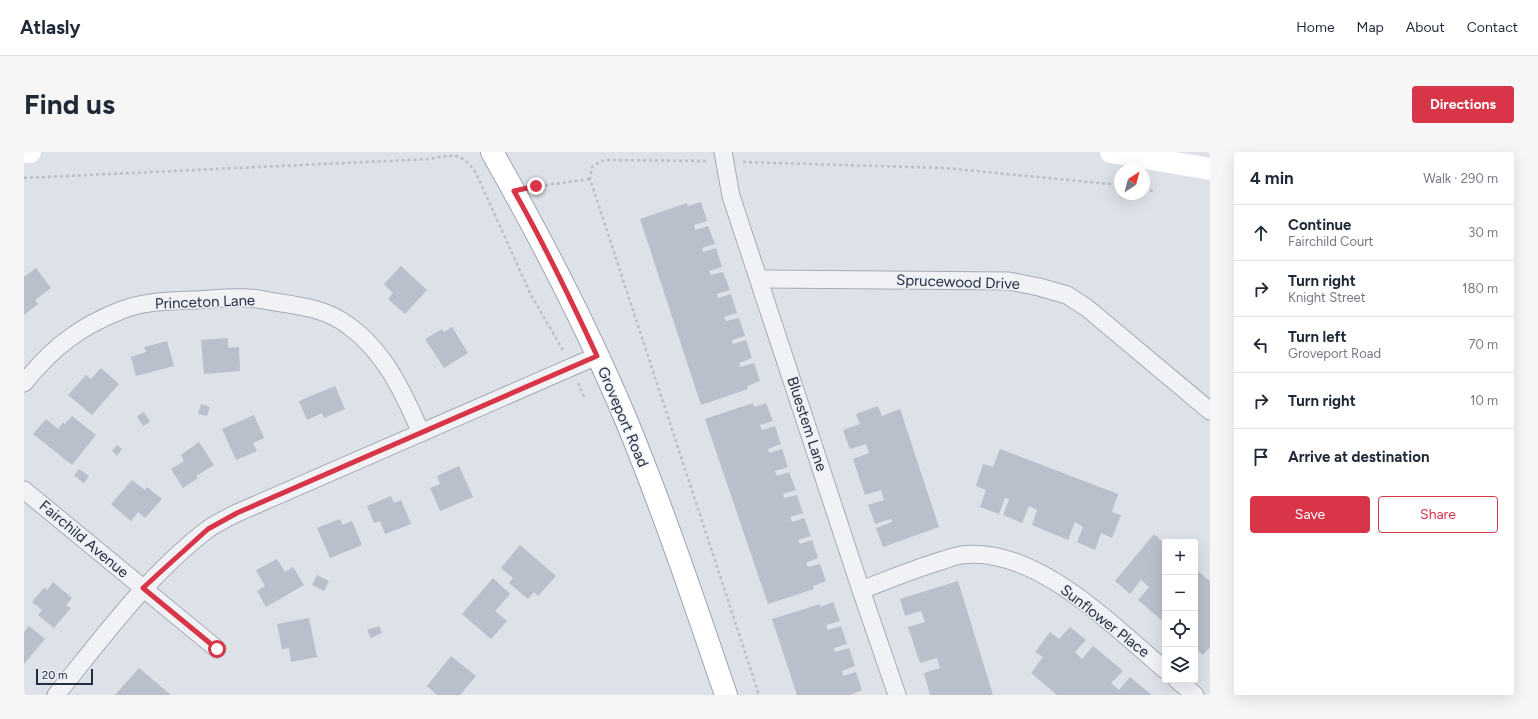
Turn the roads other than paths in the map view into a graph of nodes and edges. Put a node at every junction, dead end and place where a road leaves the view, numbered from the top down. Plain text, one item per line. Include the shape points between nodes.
1 (24, 152) edge
2 (30, 152) edge
3 (492, 152) edge
4 (723, 152) edge
5 (1111, 152) edge
6 (1159, 156) edge
7 (1210, 169) edge
8 (759, 279) junction
9 (597, 356) junction
10 (24, 383) edge
11 (1210, 411) edge
12 (421, 433) junction
13 (24, 490) edge
14 (143, 588) junction
15 (861, 590) junction
16 (217, 649) dead end
17 (1162, 667) edge
18 (1181, 683) edge
19 (56, 695) edge
20 (726, 695) edge
21 (897, 695) edge
22 (1195, 695) edge

1 - 2 main road
3 - 9 main road, Groveport Road via 530,219
4 - 8 street, Bluestem Lane via 731,196
5 - 6 main road
6 - 7 main road
8 - 11 street, Sprucewood Drive via 1009,282 1039,286 1067,296 1087,308
8 - 15 street, Bluestem Lane
9 - 12 street
9 - 20 main road, Groveport Road via 627,421 659,502
10 - 12 street, Princeton Lane via 55,349 73,335 123,310 148,303 249,298 311,308 331,315 350,326 378,355 403,392
12 - 14 street via 237,513 208,529
13 - 14 street, Fairchild Avenue
14 - 16 street, Fairchild Avenue
14 - 19 street
15 - 17 street, Sunflower Place via 962,555 996,556 1036,570 1076,595
15 - 21 street, Bluestem Lane
18 - 22 street

